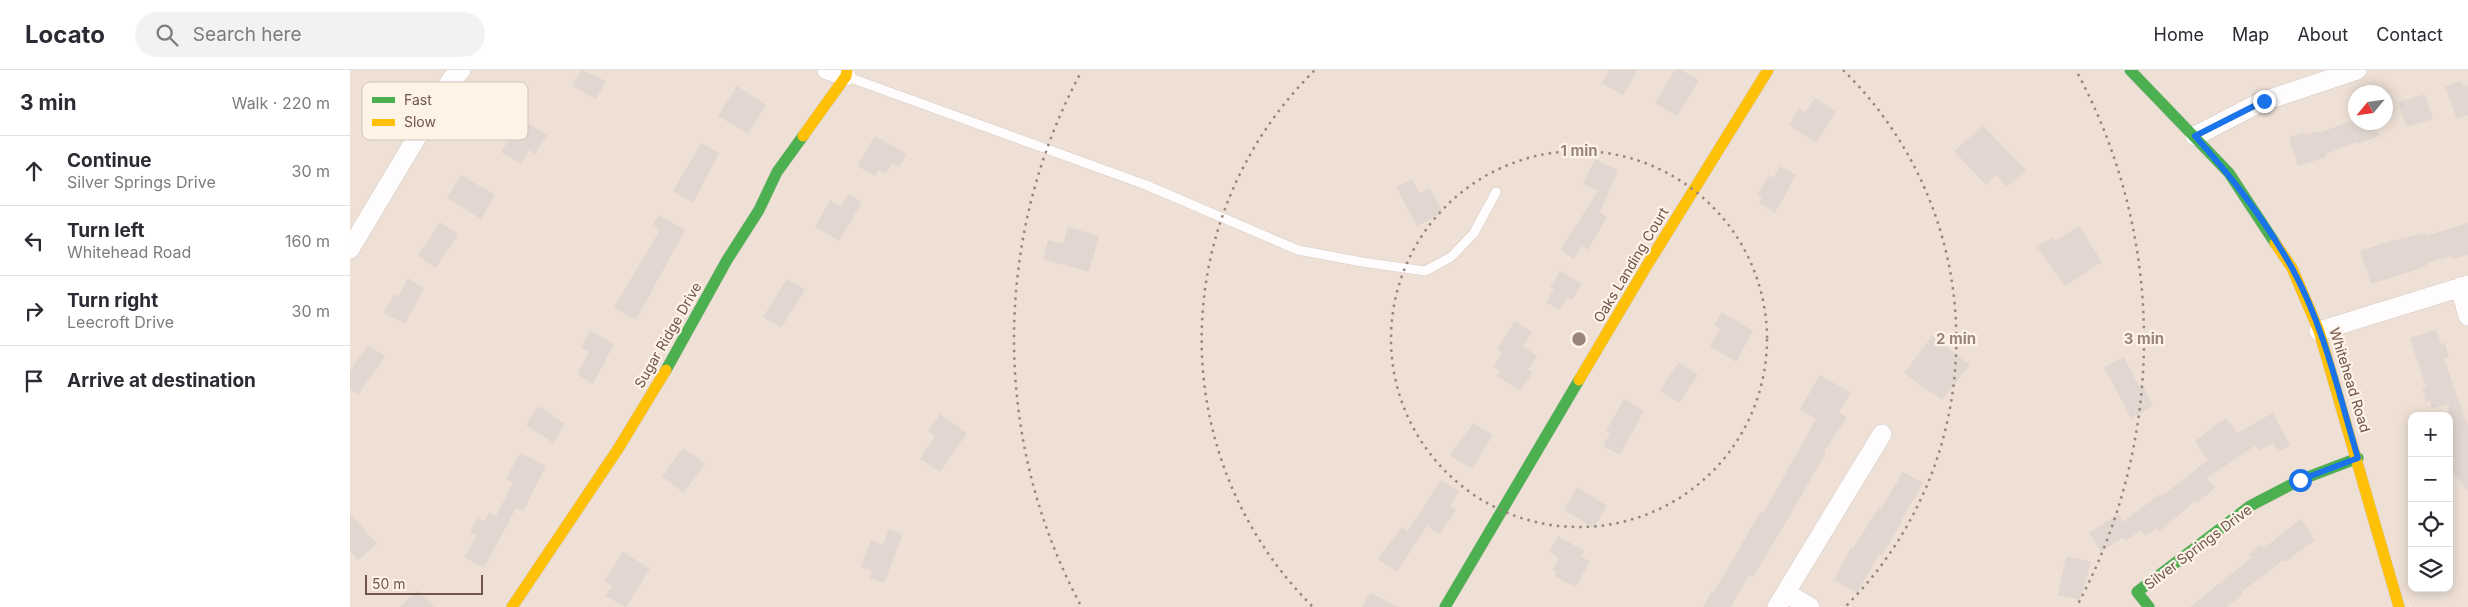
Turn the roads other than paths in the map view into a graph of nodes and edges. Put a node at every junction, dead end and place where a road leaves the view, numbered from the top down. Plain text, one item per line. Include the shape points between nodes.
1 (461, 70) edge
2 (827, 70) edge
3 (1768, 70) edge
4 (2130, 70) edge
5 (2357, 70) edge
6 (846, 73) edge
7 (451, 82) edge
8 (2195, 136) junction
9 (416, 140) edge
10 (1496, 192) dead end
11 (350, 249) edge
12 (2464, 286) edge
13 (2468, 316) edge
14 (2319, 331) junction
15 (1882, 434) dead end
16 (2358, 458) junction
17 (1782, 600) edge
18 (512, 607) edge
19 (1445, 607) edge
20 (1810, 607) edge
21 (2149, 607) edge
22 (2399, 607) edge

1 - 7 street
2 - 6 street
3 - 19 street, Oaks Landing Court via 1641,276
4 - 8 street, Whitehead Road
5 - 8 street via 2261,102
6 - 10 lane via 1146,185 1298,250 1362,262 1425,271 1451,256 1474,233
6 - 18 street, Sugar Ridge Drive via 777,172 759,210 618,449
8 - 14 street, Whitehead Road via 2229,173 2292,268
9 - 11 street
12 - 13 street
12 - 14 street
14 - 16 street, Whitehead Road
15 - 17 street
16 - 21 street, Silver Springs Drive via 2300,480 2250,506 2137,592
16 - 22 street, Whitehead Road
17 - 20 street

